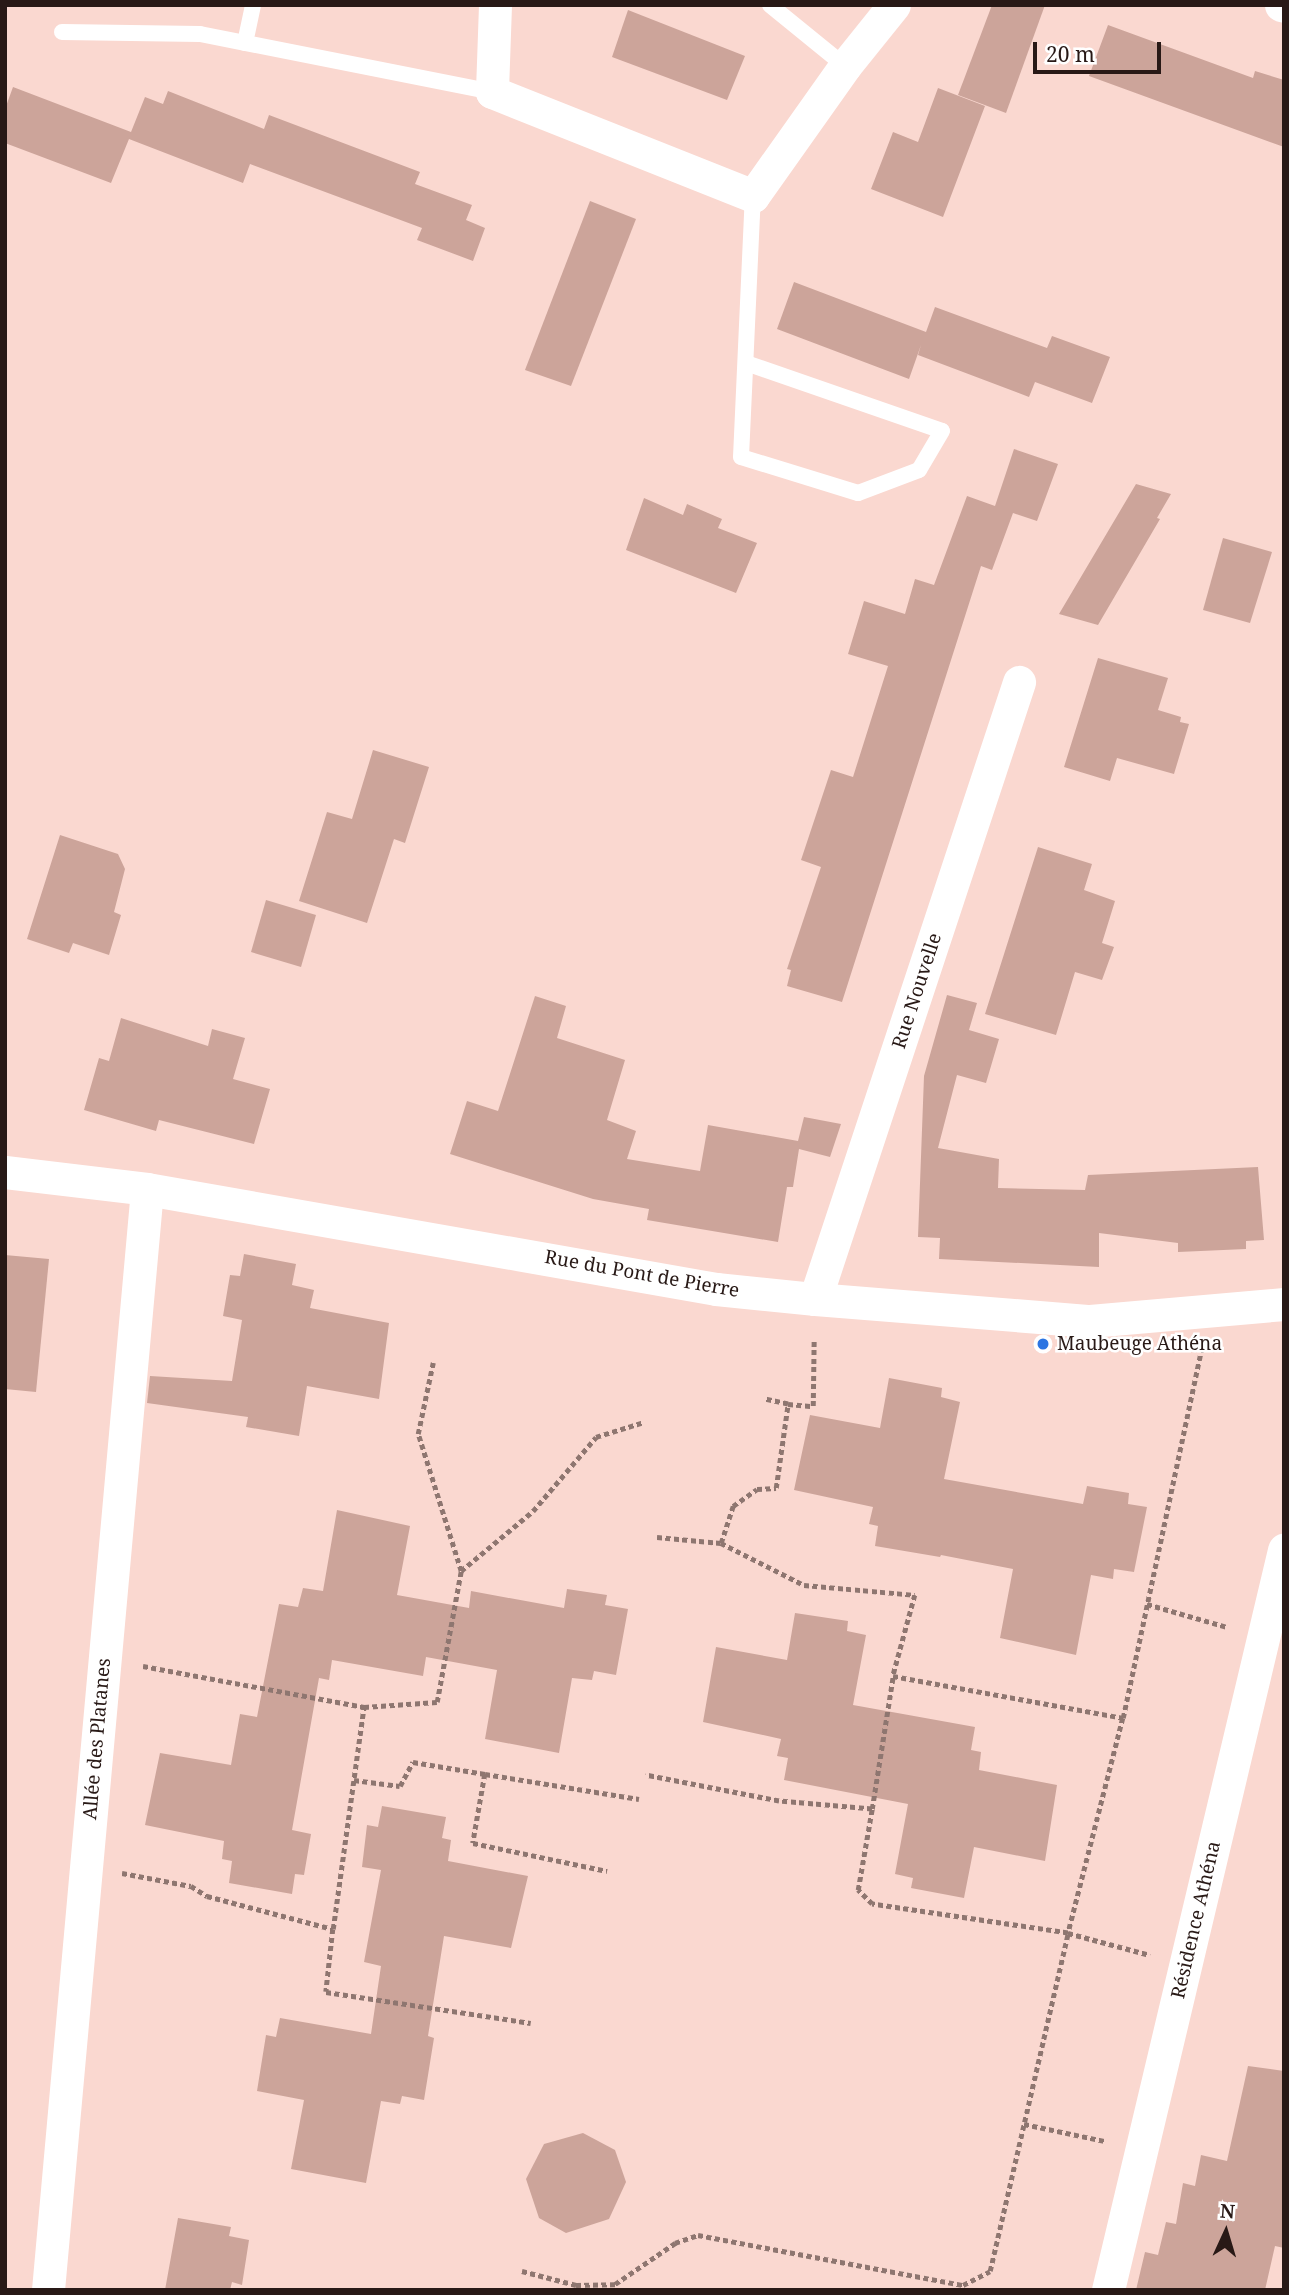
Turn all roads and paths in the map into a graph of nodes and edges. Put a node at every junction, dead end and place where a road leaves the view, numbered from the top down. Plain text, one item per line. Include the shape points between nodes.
1 (253, 5) edge
2 (495, 5) edge
3 (770, 5) edge
4 (894, 5) edge
5 (62, 32) dead end
6 (245, 43) junction
7 (845, 66) junction
8 (492, 92) junction
9 (753, 196) junction
10 (746, 363) junction
11 (1019, 682) dead end
12 (5, 1172) edge
13 (147, 1189) junction
14 (815, 1299) junction
15 (1284, 1304) edge
16 (1203, 1311) junction
17 (433, 1363) dead end
18 (764, 1399) dead end
19 (788, 1404) junction
20 (644, 1422) dead end
21 (657, 1537) dead end
22 (721, 1543) junction
23 (1284, 1550) edge
24 (461, 1572) junction
25 (1147, 1604) junction
26 (1262, 1637) junction
27 (105, 1659) junction
28 (892, 1676) junction
29 (364, 1707) junction
30 (1123, 1718) junction
31 (485, 1774) junction
32 (645, 1775) dead end
33 (354, 1780) junction
34 (639, 1799) dead end
35 (872, 1808) junction
36 (86, 1866) junction
37 (607, 1871) dead end
38 (333, 1929) junction
39 (1068, 1933) junction
40 (1185, 1965) junction
41 (531, 2023) dead end
42 (1024, 2124) junction
43 (1142, 2148) junction
44 (522, 2271) dead end
45 (965, 2287) edge
46 (48, 2290) edge
47 (1108, 2290) edge

1 - 6 lane
2 - 8 street
3 - 7 lane
4 - 7 street
5 - 6 lane via 200,34
6 - 8 lane
7 - 9 street
8 - 9 street
9 - 10 lane
10 - 10 lane via 741,457 858,493 919,470 942,431
11 - 14 street, Rue Nouvelle
12 - 13 street, Rue du Pont de Pierre
13 - 14 street, Rue du Pont de Pierre via 716,1289
13 - 27 street, Allée des Platanes
14 - 16 street, Rue du Pont de Pierre via 1090,1321
14 - 19 path via 813,1406
15 - 16 street, Rue du Pont de Pierre
16 - 25 path via 1202,1347
17 - 24 path via 418,1434
18 - 19 path
19 - 22 path via 776,1488 757,1489 733,1506
20 - 24 path via 596,1437 533,1511
21 - 22 path
22 - 28 path via 804,1585 915,1595
23 - 26 street, Résidence Athéna
24 - 29 path via 437,1702
25 - 26 path
25 - 30 path
26 - 40 street, Résidence Athéna
27 - 29 path
27 - 36 street, Allée des Platanes
28 - 30 path
28 - 35 path
29 - 33 path
30 - 39 path
31 - 33 path via 413,1762 400,1786
31 - 34 path
31 - 37 path via 473,1843
32 - 35 path via 779,1801
33 - 38 path
35 - 39 path via 858,1890 872,1904
36 - 38 path via 191,1886 207,1896
36 - 46 street, Allée des Platanes
38 - 41 path via 326,1992
39 - 40 path
39 - 42 path
40 - 43 street, Résidence Athéna
42 - 43 path
42 - 45 path via 990,2271
43 - 47 street, Résidence Athéna
44 - 45 path via 576,2285 615,2284 675,2243 698,2235

